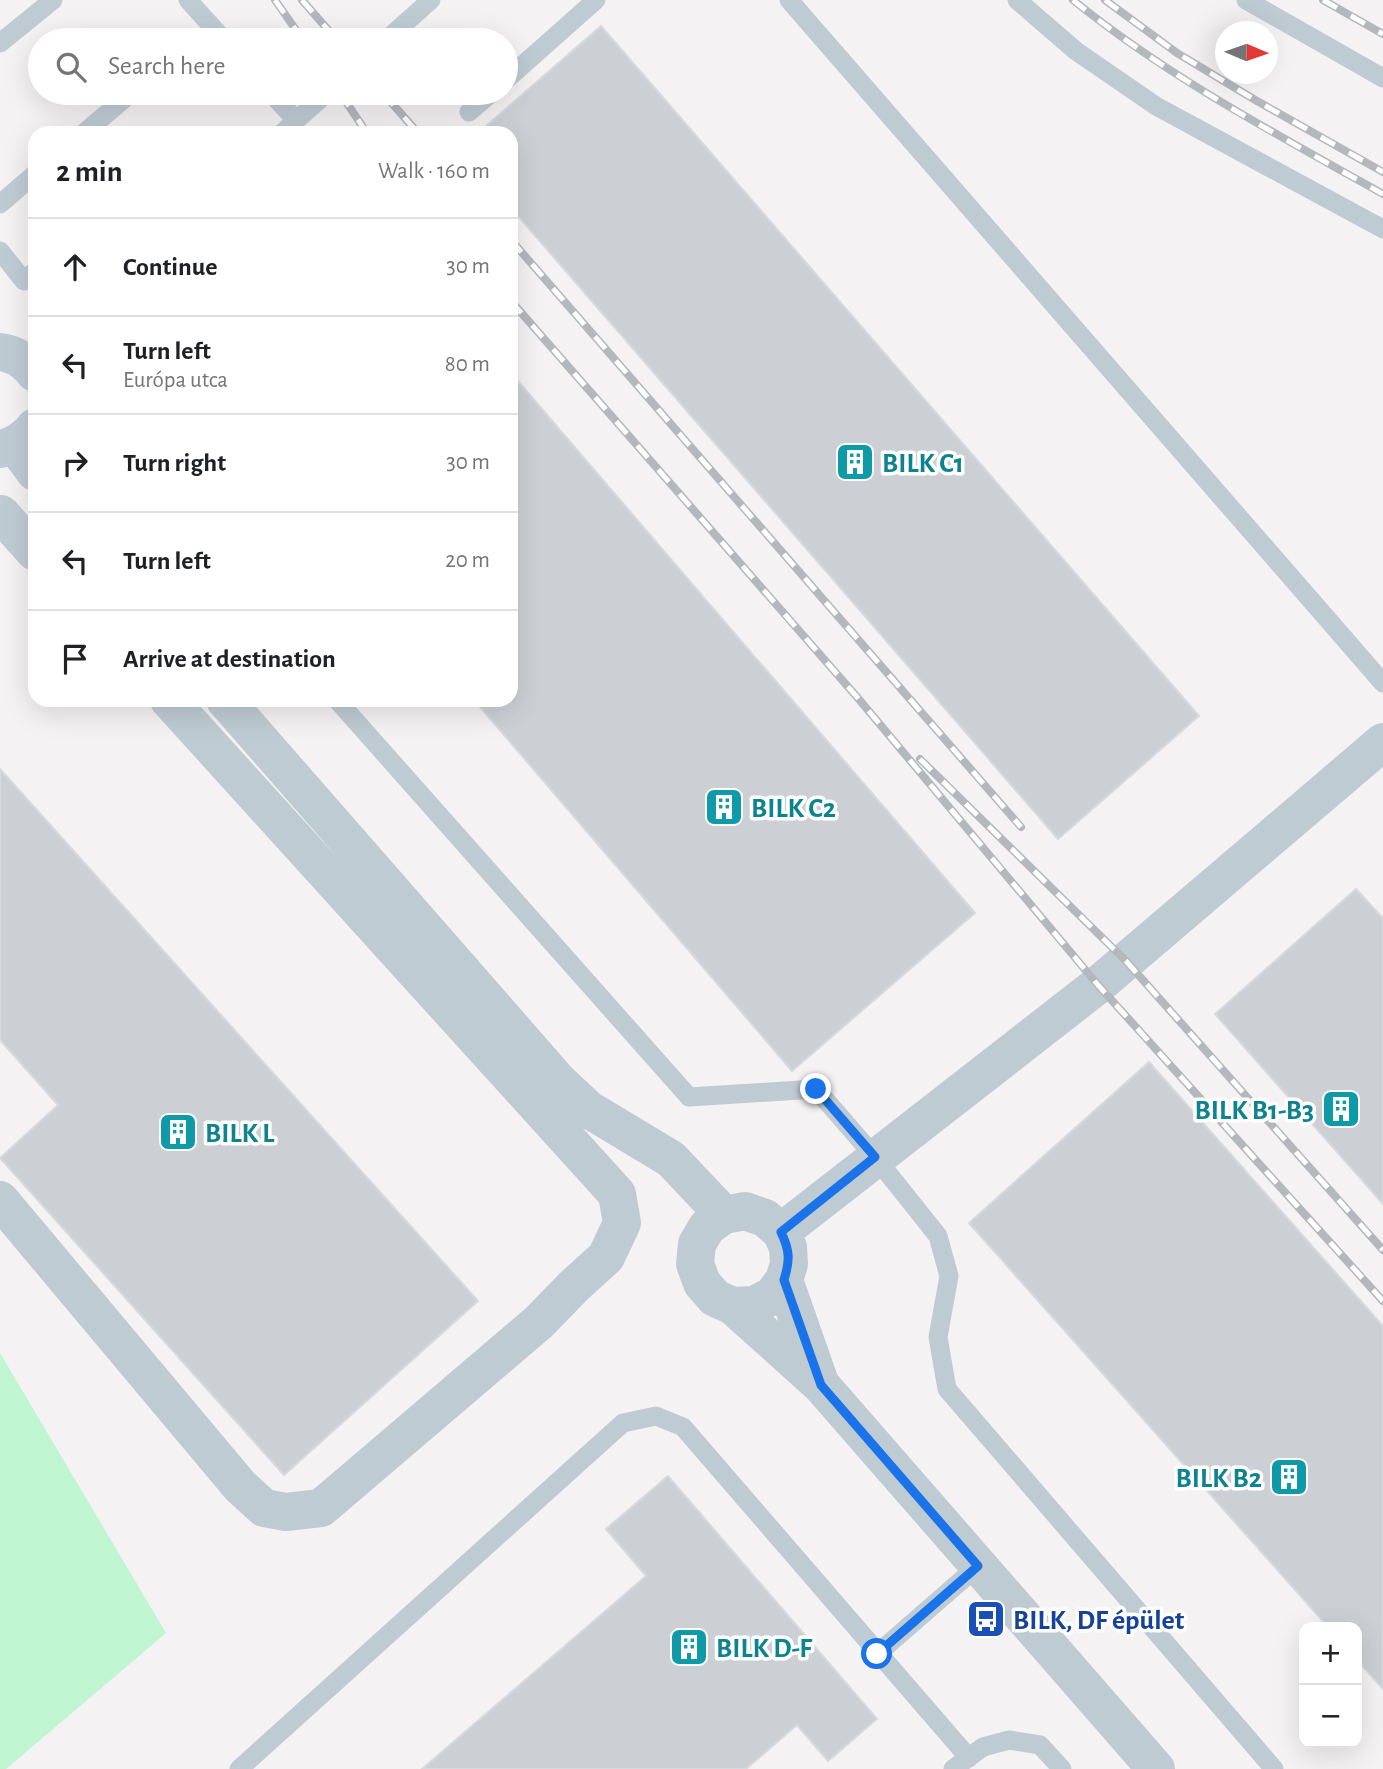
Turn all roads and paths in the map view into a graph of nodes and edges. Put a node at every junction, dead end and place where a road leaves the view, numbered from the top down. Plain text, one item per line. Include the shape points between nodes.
1 (52, 0) edge
2 (188, 0) edge
3 (432, 0) edge
4 (596, 0) edge
5 (789, 0) edge
6 (1017, 0) edge
7 (1246, 0) edge
8 (213, 28) edge
9 (400, 28) edge
10 (0, 43) edge
11 (518, 69) edge
12 (1383, 78) edge
13 (117, 105) edge
14 (277, 105) edge
15 (314, 105) edge
16 (477, 105) edge
17 (469, 112) dead end
18 (92, 126) edge
19 (288, 126) edge
20 (290, 126) edge
21 (28, 180) edge
22 (0, 204) edge
23 (1383, 229) edge
24 (0, 251) edge
25 (28, 277) edge
26 (1, 514) edge
27 (28, 544) edge
28 (1383, 683) edge
29 (175, 707) edge
30 (231, 707) edge
31 (343, 707) edge
32 (1383, 742) edge
33 (875, 1157) junction
34 (0, 1200) edge
35 (724, 1215) junction
36 (781, 1232) junction
37 (784, 1280) junction
38 (733, 1306) junction
39 (821, 1385) junction
40 (978, 1566) junction
41 (877, 1654) junction
42 (961, 1763) edge
43 (239, 1769) edge
44 (1062, 1769) edge
45 (1156, 1769) edge
46 (1274, 1769) edge

1 - 10 lane
2 - 8 lane
3 - 9 lane
4 - 11 lane
5 - 28 lane
6 - 23 lane via 1076,51 1156,106
7 - 12 lane
13 - 18 lane
14 - 19 lane
15 - 20 lane
16 - 17 lane
21 - 22 lane
24 - 25 lane via 24,281
26 - 27 street
29 - 34 street via 617,1194 622,1223 606,1257 539,1322 321,1508 286,1512 264,1508 240,1486
30 - 35 street via 559,1082 588,1109 671,1159
31 - 33 lane via 689,1097 816,1089
32 - 33 street via 1098,985
33 - 36 street
33 - 46 lane via 937,1236 949,1276 938,1337 947,1389
35 - 36 street via 745,1211 765,1218
35 - 38 street via 707,1227 697,1244 695,1264 702,1283 715,1298
36 - 37 street via 788,1247
37 - 38 street via 772,1296 754,1305
37 - 39 street
38 - 39 street
39 - 40 street
40 - 41 lane
40 - 45 street
41 - 42 lane
41 - 43 lane via 683,1427 656,1416 623,1423
42 - 44 lane via 983,1748 1009,1740 1040,1745

